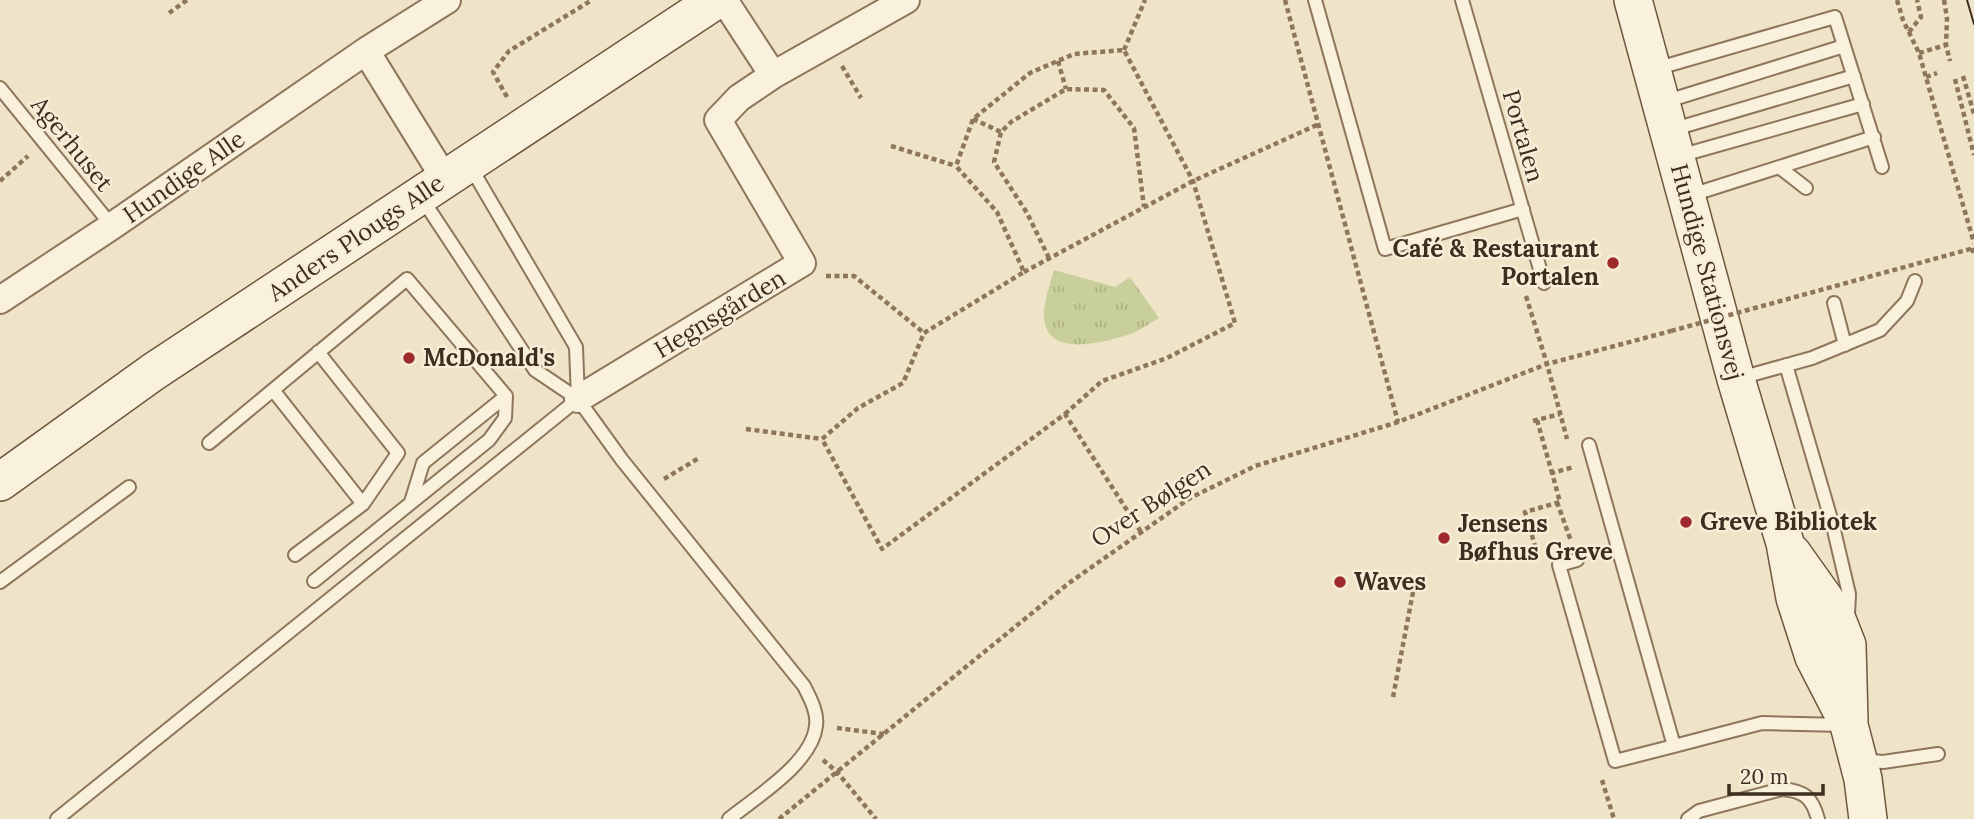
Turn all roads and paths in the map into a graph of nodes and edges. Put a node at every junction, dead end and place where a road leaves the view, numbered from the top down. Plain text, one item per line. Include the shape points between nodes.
1 (187, 0) edge
2 (447, 0) edge
3 (592, 0) edge
4 (716, 0) edge
5 (724, 0) edge
6 (906, 0) edge
7 (1145, 0) edge
8 (1285, 0) edge
9 (1315, 0) edge
10 (1462, 0) edge
11 (1633, 0) edge
12 (1897, 0) edge
13 (1917, 0) edge
14 (1944, 0) edge
15 (170, 13) dead end
16 (1909, 32) junction
17 (828, 44) junction
18 (1946, 45) junction
19 (1844, 46) junction
20 (1124, 50) junction
21 (366, 51) junction
22 (1919, 52) junction
23 (1058, 61) junction
24 (1950, 61) dead end
25 (1937, 74) dead end
26 (773, 75) junction
27 (1854, 76) junction
28 (1964, 76) dead end
29 (1926, 77) junction
30 (1955, 79) dead end
31 (0, 88) edge
32 (1066, 89) junction
33 (862, 99) dead end
34 (1863, 104) junction
35 (1974, 114) edge
36 (1663, 116) junction
37 (973, 119) junction
38 (1318, 124) junction
39 (524, 129) junction
40 (1001, 132) junction
41 (1874, 137) junction
42 (44, 142) junction
43 (891, 146) dead end
44 (1973, 147) edge
45 (1974, 155) edge
46 (956, 166) junction
47 (1779, 167) junction
48 (1882, 167) dead end
49 (445, 180) junction
50 (0, 181) edge
51 (1193, 181) junction
52 (1806, 188) dead end
53 (1686, 197) junction
54 (1144, 207) junction
55 (1523, 209) junction
56 (112, 226) junction
57 (1973, 246) edge
58 (1974, 255) edge
59 (1049, 258) junction
60 (802, 263) junction
61 (1024, 272) junction
62 (1915, 281) dead end
63 (1544, 283) dead end
64 (0, 300) edge
65 (1527, 300) dead end
66 (1835, 303) dead end
67 (924, 333) junction
68 (1845, 345) junction
69 (318, 352) junction
70 (1547, 364) junction
71 (1786, 365) junction
72 (1736, 379) junction
73 (273, 390) junction
74 (506, 396) junction
75 (578, 399) junction
76 (1065, 414) junction
77 (1560, 414) junction
78 (1398, 422) junction
79 (746, 429) dead end
80 (822, 439) junction
81 (209, 443) dead end
82 (1589, 445) dead end
83 (1569, 447) dead end
84 (699, 458) dead end
85 (1552, 473) dead end
86 (0, 482) edge
87 (129, 487) dead end
88 (646, 491) junction
89 (1557, 502) dead end
90 (411, 503) junction
91 (363, 504) junction
92 (1141, 533) junction
93 (1785, 543) junction
94 (295, 555) dead end
95 (1576, 556) joint
96 (314, 580) dead end
97 (0, 582) edge
98 (1414, 587) dead end
99 (1847, 645) junction
100 (1393, 697) dead end
101 (1849, 725) junction
102 (816, 726) junction
103 (885, 734) junction
104 (1674, 747) junction
105 (1938, 754) dead end
106 (1858, 760) junction
107 (837, 772) junction
108 (57, 819) edge
109 (729, 819) edge
110 (779, 819) edge
111 (876, 819) edge
112 (1688, 819) edge
113 (1818, 819) edge
114 (1868, 819) edge

1 - 15 path
2 - 21 street, Hundige Alle
3 - 39 path via 509,51 493,72
4 - 39 street, Anders Plougs Alle
5 - 26 street
6 - 17 street, Hegnsgården
7 - 20 path
8 - 38 path
9 - 55 lane via 1385,249
10 - 55 lane, Portalen
11 - 36 street, Hundige Stationsvej
12 - 16 path
13 - 16 path via 1921,17
14 - 18 path
16 - 22 path
17 - 26 street, Hegnsgården
17 - 33 path
18 - 22 path
18 - 24 path
19 - 27 lane
19 - 36 lane
19 - 36 lane via 1835,17
20 - 23 path via 1074,54
20 - 51 path
21 - 49 street
21 - 56 street, Hundige Alle
22 - 29 path
23 - 32 path
23 - 37 path via 1030,73
25 - 29 path
26 - 60 street, Hegnsgården via 739,98 718,120
27 - 34 lane
27 - 36 lane
28 - 35 path
29 - 57 path
30 - 44 path
31 - 42 lane, Agerhuset
32 - 40 path
32 - 54 path via 1104,90 1134,128
34 - 36 lane
34 - 41 lane
36 - 53 street, Hundige Stationsvej
37 - 40 path
37 - 46 path
38 - 51 path
38 - 78 path
39 - 49 street, Anders Plougs Alle
40 - 59 path via 994,162
41 - 47 lane
41 - 48 lane
42 - 50 path
42 - 56 lane, Agerhuset
43 - 46 path
44 - 45 path
46 - 61 path via 997,212
47 - 52 lane
47 - 53 lane
49 - 75 lane via 535,370
49 - 75 lane via 576,347
49 - 86 street, Anders Plougs Alle via 153,372
51 - 54 path
51 - 76 path via 1235,323 1167,358 1102,381
53 - 72 street, Hundige Stationsvej
54 - 59 path
55 - 63 lane, Portalen
56 - 64 street, Hundige Alle
57 - 58 path, bridge
57 - 70 path, Over Bølgen, bridge
59 - 61 path
60 - 67 path via 824,276 854,276
60 - 75 street, Hegnsgården
61 - 67 path
62 - 68 lane via 1908,301 1880,330
65 - 70 path
66 - 68 lane
67 - 80 path via 903,383 858,408
68 - 71 lane
69 - 73 lane
69 - 74 lane via 407,279
69 - 91 lane via 398,453
70 - 77 path
70 - 78 path, Over Bølgen
71 - 72 lane
71 - 99 lane via 1849,594
72 - 93 street, Hundige Stationsvej
73 - 81 lane
73 - 91 lane
74 - 90 lane via 423,463
74 - 90 lane via 505,418 489,439
75 - 88 lane
75 - 108 lane
76 - 80 path via 882,549
76 - 92 path
77 - 83 path
77 - 85 path via 1535,421
78 - 92 path, Over Bølgen via 1255,466 1190,498
79 - 80 path
82 - 104 lane
84 - 88 path
87 - 97 lane
88 - 102 lane via 804,686 814,705
89 - 95 path
90 - 96 lane
91 - 94 lane
92 - 103 path, Over Bølgen via 1069,583
93 - 99 street, Hundige Stationsvej via 1834,612
93 - 101 street, Hundige Stationsvej via 1795,598 1814,657
95 - 104 lane via 1559,565 1615,761
98 - 100 path
99 - 101 street, Hundige Stationsvej
101 - 104 lane via 1762,723
101 - 106 street, Hundige Stationsvej
102 - 103 path
102 - 109 lane via 809,749
103 - 107 path, Over Bølgen
105 - 106 lane via 1883,762
106 - 114 street, Hundige Stationsvej
107 - 110 path, Over Bølgen
107 - 111 path
112 - 113 lane via 1699,811 1782,789 1805,795 1813,802

